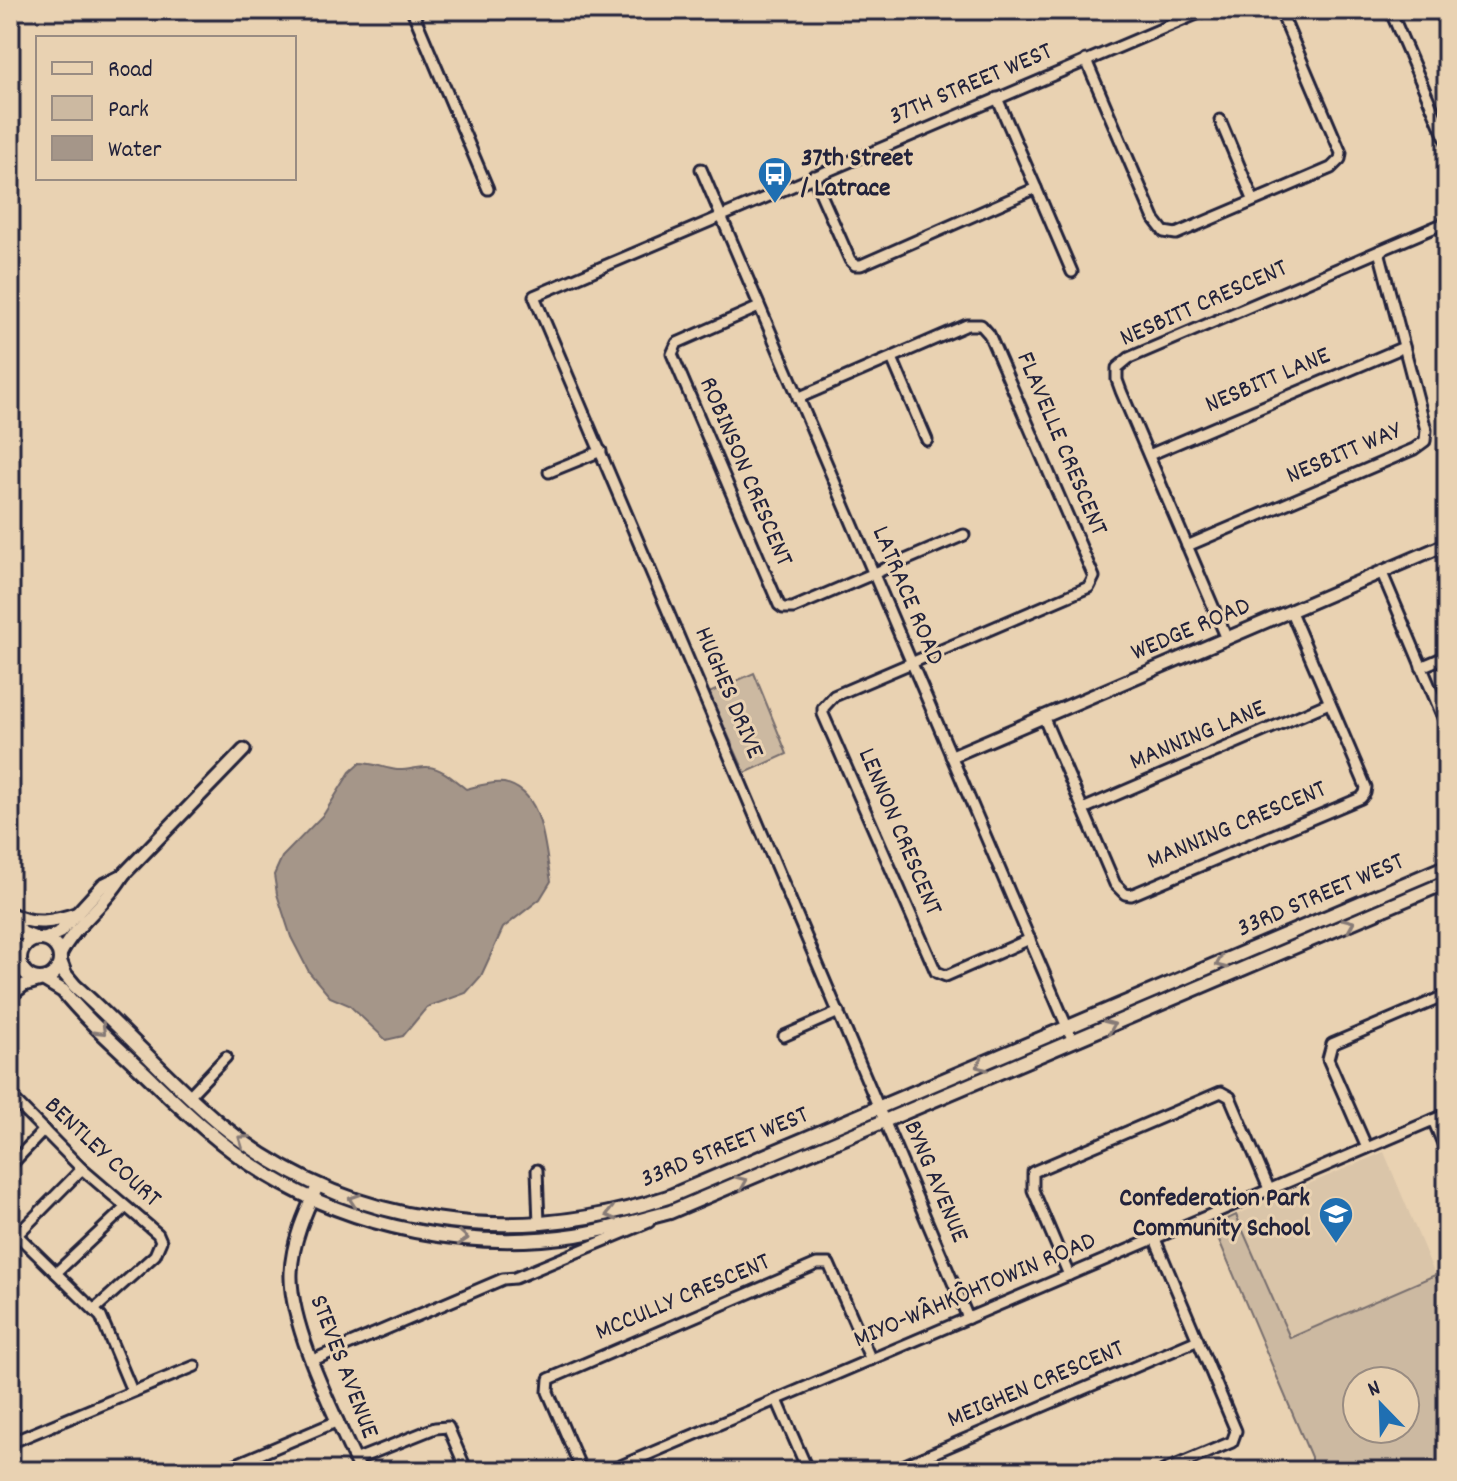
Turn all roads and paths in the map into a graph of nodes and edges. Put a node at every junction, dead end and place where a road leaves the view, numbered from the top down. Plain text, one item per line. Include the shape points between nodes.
1 (412, 10) edge
2 (1206, 10) edge
3 (1280, 10) edge
4 (1390, 10) edge
5 (1086, 60) junction
6 (997, 98) junction
7 (1220, 120) dead end
8 (1447, 142) edge
9 (701, 169) dead end
10 (813, 176) junction
11 (1036, 188) junction
12 (488, 189) dead end
13 (1253, 199) junction
14 (721, 216) junction
15 (1447, 222) edge
16 (1379, 251) junction
17 (1072, 272) dead end
18 (534, 296) joint
19 (759, 307) junction
20 (1404, 347) junction
21 (892, 358) junction
22 (798, 398) junction
23 (927, 440) dead end
24 (601, 451) junction
25 (1149, 455) junction
26 (549, 472) dead end
27 (964, 535) dead end
28 (1447, 544) edge
29 (1187, 546) junction
30 (1382, 573) junction
31 (874, 574) junction
32 (1291, 612) junction
33 (1227, 639) junction
34 (1447, 656) edge
35 (911, 663) junction
36 (1421, 667) junction
37 (1329, 703) junction
38 (1043, 716) junction
39 (1447, 727) edge
40 (244, 750) dead end
41 (952, 756) junction
42 (1083, 809) junction
43 (1447, 866) edge
44 (123, 875) junction
45 (1447, 882) edge
46 (77, 914) junction
47 (10, 917) edge
48 (10, 938) edge
49 (41, 939) junction
50 (1030, 939) junction
51 (60, 958) junction
52 (20, 959) junction
53 (42, 980) junction
54 (10, 982) edge
55 (1447, 995) edge
56 (10, 996) edge
57 (839, 1012) junction
58 (1068, 1028) junction
59 (784, 1036) dead end
60 (1073, 1041) junction
61 (226, 1057) dead end
62 (189, 1096) junction
63 (10, 1100) edge
64 (882, 1114) junction
65 (1447, 1114) edge
66 (1433, 1120) junction
67 (44, 1130) junction
68 (1367, 1148) junction
69 (1447, 1153) edge
70 (10, 1166) edge
71 (82, 1169) junction
72 (537, 1170) dead end
73 (1269, 1189) junction
74 (315, 1191) junction
75 (125, 1208) junction
76 (670, 1212) junction
77 (539, 1224) junction
78 (12, 1235) edge
79 (1155, 1239) junction
80 (56, 1273) junction
81 (1069, 1275) junction
82 (95, 1309) junction
83 (968, 1318) junction
84 (1198, 1340) junction
85 (313, 1360) junction
86 (871, 1360) junction
87 (195, 1366) dead end
88 (132, 1391) junction
89 (777, 1400) junction
90 (338, 1421) junction
91 (10, 1443) edge
92 (357, 1466) edge
93 (220, 1471) edge
94 (467, 1471) edge
95 (582, 1471) edge
96 (609, 1471) edge
97 (808, 1471) edge
98 (891, 1471) edge
99 (1163, 1471) edge

1 - 12 street
2 - 5 street, 37TH STREET WEST
3 - 13 street via 1341,153 1331,168
4 - 8 street
5 - 6 street, 37TH STREET WEST
5 - 13 street via 1164,232 1176,234
6 - 10 street, 37TH STREET WEST
6 - 11 street
7 - 13 street
9 - 14 street, LATRACE ROAD
10 - 11 street via 855,265
10 - 14 street, 37TH STREET WEST
11 - 17 street
14 - 18 street, 37TH STREET WEST
14 - 19 street, LATRACE ROAD
15 - 16 street, NESBITT CRESCENT
16 - 20 street, NESBITT WAY
16 - 25 street, NESBITT CRESCENT via 1121,363 1117,380
18 - 24 street, HUGHES DRIVE
19 - 22 street, LATRACE ROAD
19 - 31 street, ROBINSON CRESCENT via 677,343 672,354 776,601 793,608
20 - 25 street, NESBITT LANE
20 - 29 street, NESBITT WAY via 1425,441
21 - 22 street, FLAVELLE CRESCENT
21 - 23 street
21 - 35 street, FLAVELLE CRESCENT via 967,325 986,328 1094,577 1089,587
22 - 31 street, LATRACE ROAD
24 - 26 street
24 - 57 street, HUGHES DRIVE
25 - 29 street, NESBITT CRESCENT
27 - 31 street, ROBINSON CRESCENT
28 - 30 street, WEDGE ROAD
29 - 33 street, NESBITT CRESCENT
30 - 32 street, WEDGE ROAD
30 - 36 street
31 - 35 street, LATRACE ROAD
32 - 33 street, WEDGE ROAD
32 - 37 street, MANNING CRESCENT
33 - 38 street, WEDGE ROAD
34 - 36 street
35 - 41 street, LATRACE ROAD
35 - 50 street, LENNON CRESCENT via 834,696 825,703 823,714 936,972 946,976
36 - 39 street
37 - 42 street, MANNING LANE
37 - 42 street, MANNING CRESCENT via 1366,787 1361,798 1131,895 1115,884
38 - 41 street, WEDGE ROAD
38 - 42 street, MANNING CRESCENT
40 - 44 street
41 - 50 street, LATRACE ROAD
43 -> 58 main road, 33RD STREET WEST
44 - 46 street via 103,885
44 - 51 street via 67,941
60 -> 45 main road, 33RD STREET WEST
46 - 47 main road via 55,922
46 - 49 street via 60,932
47 - 49 main road, 33RD STREET WEST via 22,933
48 - 52 main road, 33RD STREET WEST
49 - 51 main road, 33RD STREET WEST via 55,945
49 - 52 main road via 27,944
50 - 58 street, LATRACE ROAD
51 - 53 main road via 53,975
51 - 62 main road, 33RD STREET WEST via 75,986
52 - 53 main road, 33RD STREET WEST via 30,977
52 - 54 street
53 - 56 street
53 -> 74 main road, 33RD STREET WEST via 63,991 207,1131 267,1175
55 - 68 street via 1332,1044 1328,1059
57 - 59 street
57 - 64 street, HUGHES DRIVE
58 - 60 street, LATRACE ROAD
58 -> 64 main road, 33RD STREET WEST
60 - 64 main road, 33RD STREET WEST
61 - 62 street
74 -> 62 main road, 33RD STREET WEST
63 - 67 street, BENTLEY COURT
76 -> 64 main road, 33RD STREET WEST
64 -> 77 main road, 33RD STREET WEST via 668,1197 605,1215
64 - 83 street, BYNG AVENUE
65 - 66 street, MIYO-WÂHKÔHTOWIN ROAD
66 - 68 street, MIYO-WÂHKÔHTOWIN ROAD
66 - 69 street
67 - 70 street
67 - 71 street, BENTLEY COURT
68 - 73 street, MIYO-WÂHKÔHTOWIN ROAD
71 - 75 street, BENTLEY COURT
71 - 78 street
72 - 77 street
73 - 79 street, MIYO-WÂHKÔHTOWIN ROAD
73 - 81 street via 1230,1097 1221,1092 1046,1166 1033,1172 1033,1190
74 -> 76 main road, 33RD STREET WEST via 372,1220 437,1235 485,1239 576,1235
77 -> 74 main road, 33RD STREET WEST via 495,1226 426,1218
74 - 85 street, STEVES AVENUE via 293,1250 291,1274 296,1312
75 - 80 street
75 - 82 street, BENTLEY COURT via 158,1234 160,1247
76 - 85 street, 33RD STREET WEST
78 - 80 street
79 - 81 street, MIYO-WÂHKÔHTOWIN ROAD
79 - 84 street
80 - 82 street
81 - 83 street, MIYO-WÂHKÔHTOWIN ROAD
82 - 88 street
83 - 86 street, MIYO-WÂHKÔHTOWIN ROAD
84 - 98 street, MEIGHEN CRESCENT
84 - 99 street via 1236,1431 1232,1442
85 - 90 street, STEVES AVENUE
86 - 89 street, MIYO-WÂHKÔHTOWIN ROAD
86 - 95 street, MCCULLY CRESCENT via 829,1264 817,1264 549,1379 548,1392
87 - 88 street
88 - 91 street
89 - 96 street, MIYO-WÂHKÔHTOWIN ROAD
89 - 97 street
90 - 92 street, STEVES AVENUE
90 - 93 street
92 - 94 street via 435,1428 448,1427

